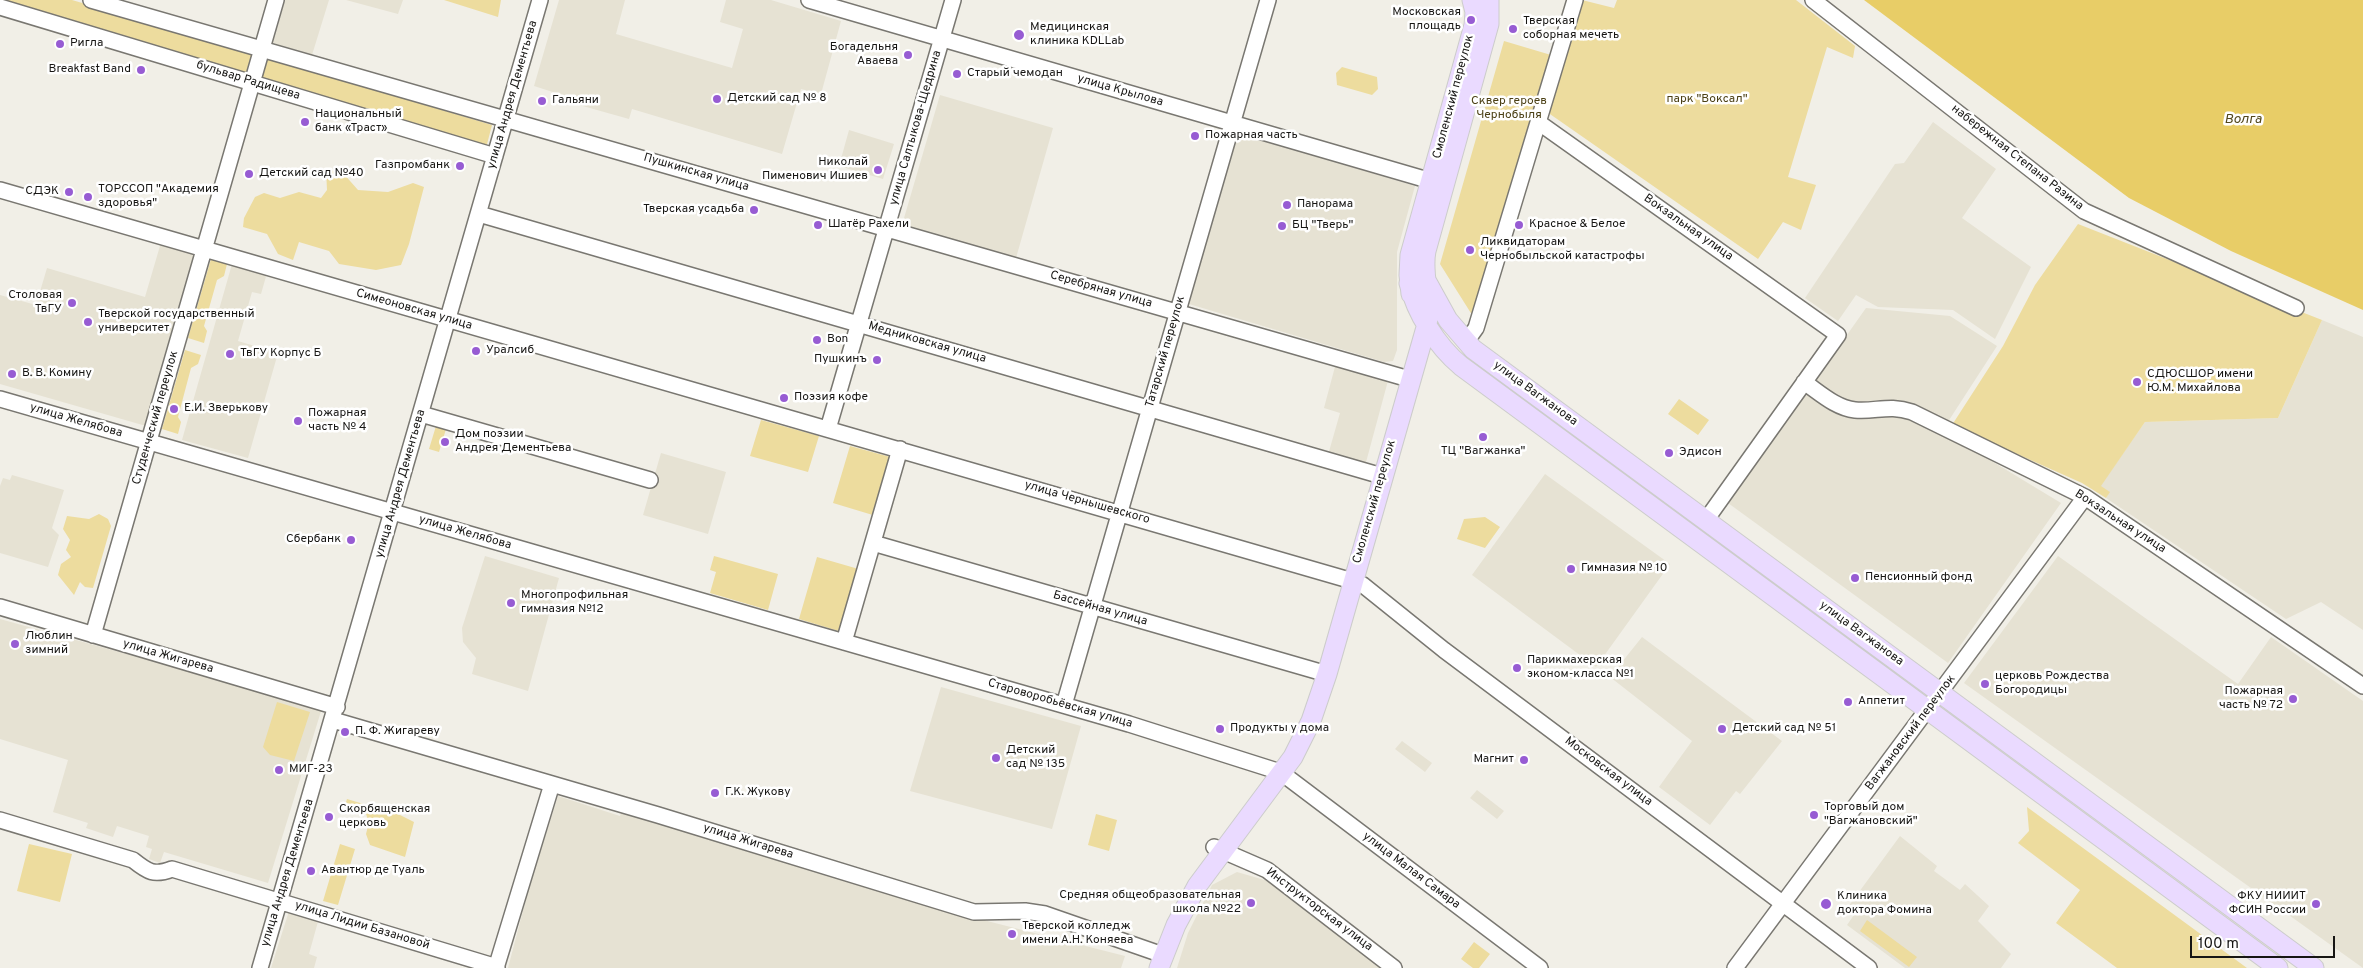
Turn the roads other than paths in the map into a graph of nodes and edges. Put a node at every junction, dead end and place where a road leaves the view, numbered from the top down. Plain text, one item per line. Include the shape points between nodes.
1 (91, 0) edge
2 (276, 0) edge
3 (540, 0) edge
4 (809, 0) edge
5 (954, 0) edge
6 (1268, 0) edge
7 (1472, 0) edge
8 (1489, 0) edge
9 (1496, 0) edge
10 (1574, 0) edge
11 (1813, 0) edge
12 (0, 7) edge
13 (1489, 24) junction
14 (942, 39) junction
15 (262, 49) junction
16 (252, 83) junction
17 (506, 118) junction
18 (1538, 122) junction
19 (1232, 123) junction
20 (495, 156) junction
21 (1428, 181) junction
22 (0, 190) edge
23 (479, 214) junction
24 (887, 228) junction
25 (204, 249) junction
26 (1418, 282) junction
27 (2296, 308) dead end
28 (1177, 312) junction
29 (448, 319) junction
30 (859, 324) junction
31 (1428, 335) junction
32 (1470, 345) junction
33 (1450, 357) junction
34 (1407, 368) junction
35 (1804, 382) junction
36 (0, 399) edge
37 (1150, 408) junction
38 (421, 414) junction
39 (828, 429) junction
40 (149, 442) junction
41 (900, 450) junction
42 (1375, 474) junction
43 (650, 480) dead end
44 (2085, 497) junction
45 (393, 512) junction
46 (1119, 513) junction
47 (1706, 520) junction
48 (873, 544) junction
49 (1349, 580) junction
50 (0, 607) edge
51 (1092, 607) junction
52 (93, 635) junction
53 (844, 642) junction
54 (1323, 673) junction
55 (2363, 686) edge
56 (1941, 692) junction
57 (1064, 705) junction
58 (1928, 710) junction
59 (335, 714) junction
60 (1278, 772) junction
61 (552, 784) junction
62 (0, 820) edge
63 (1218, 849) junction
64 (280, 902) junction
65 (1783, 904) junction
66 (1156, 961) edge
67 (496, 967) edge
68 (260, 968) edge
69 (1394, 968) edge
70 (1540, 968) edge
71 (1735, 968) edge
72 (1869, 968) edge
73 (2278, 968) edge
74 (2314, 968) edge

1 - 15 street
2 - 15 street, Студенческий переулок
3 - 17 street, улица Андрея Дементьева
4 - 14 street, улица Крылова
5 - 14 street, улица Салтыкова-Щедрина
6 - 19 street, Татарский переулок
7 - 21 main road, Смоленский переулок via 1474,25
8 - 13 main road, Смоленский переулок
9 - 13 main road
10 - 18 street
11 - 27 street, набережная Степана Разина via 2084,211
12 - 16 street, бульвар Радищева
13 - 26 main road, Смоленский переулок
14 - 19 street, улица Крылова
14 - 24 street, улица Салтыкова-Щедрина
15 - 16 street, Студенческий переулок
15 - 17 street
16 - 20 street, бульвар Радищева
16 - 25 street, Студенческий переулок
17 - 20 street, улица Андрея Дементьева
17 - 24 street, Пушкинская улица
18 - 32 street
18 - 35 street, Вокзальная улица via 1838,335
19 - 21 street, улица Крылова
19 - 28 street, Татарский переулок
20 - 23 street, улица Андрея Дементьева
21 - 26 main road, Смоленский переулок via 1410,255
22 - 25 street, Симеоновская улица
23 - 29 street, улица Андрея Дементьева
23 - 30 street, Медниковская улица
24 - 28 street, Серебряная улица
24 - 30 street, улица Салтыкова-Щедрина
25 - 29 street, Симеоновская улица
25 - 40 street, Студенческий переулок
26 - 31 main road, улица Вагжанова via 1415,302
26 - 32 main road, улица Вагжанова
26 - 34 main road, Смоленский переулок
28 - 34 street, Серебряная улица via 1306,349
28 - 37 street, Татарский переулок
29 - 38 street, улица Андрея Дементьева
29 - 39 street, Симеоновская улица
30 - 37 street, Медниковская улица
30 - 39 street, улица Салтыкова-Щедрина
31 - 32 main road
31 - 33 main road, улица Вагжанова
31 - 34 main road, Смоленский переулок
32 - 47 main road, улица Вагжанова
33 - 34 main road via 1433,355
33 - 58 main road, улица Вагжанова
34 - 42 main road, Смоленский переулок
34 - 49 main road, Смоленский переулок
35 - 44 street, Вокзальная улица via 1844,408 1892,408 1912,412
35 - 47 street
36 - 40 street, улица Желябова
37 - 42 street, Медниковская улица
37 - 46 street, Татарский переулок
38 - 43 street
38 - 45 street, улица Андрея Дементьева
39 - 41 street, улица Чернышевского
40 - 45 street, улица Желябова
40 - 52 street, Студенческий переулок
41 - 46 street, улица Чернышевского
41 - 48 street
42 - 49 main road, Смоленский переулок
44 - 55 street, Вокзальная улица
44 - 56 street, Вагжановский переулок
45 - 53 street, улица Желябова
45 - 59 street, улица Андрея Дементьева
46 - 49 street, улица Чернышевского
46 - 51 street, Татарский переулок
47 - 56 main road, улица Вагжанова
48 - 51 street, Бассейная улица
48 - 53 street
49 - 54 main road, Смоленский переулок
49 - 65 street, Московская улица via 1363,586
50 - 52 street, улица Жигарева
51 - 54 street, Бассейная улица
51 - 57 street, Татарский переулок
52 - 59 street, улица Жигарева
53 - 57 street, Староворобьёвская улица
54 - 60 main road, Смоленский переулок
56 - 58 street, Вагжановский переулок
56 - 74 main road, улица Вагжанова
57 - 60 street, Староворобьёвская улица
58 - 65 street, Вагжановский переулок
58 - 73 main road, улица Вагжанова
59 - 61 street, улица Жигарева
59 - 64 street, улица Андрея Дементьева
60 - 63 main road, Смоленский переулок
60 - 70 street, улица Малая Самара
61 - 66 street, улица Жигарева via 974,912 1045,914
61 - 67 street
62 - 64 street, улица Лидии Базановой via 133,860 145,870 159,874 172,869
63 - 66 main road, Смоленский переулок via 1181,894
63 - 69 street, Инструкторская улица via 1267,870
64 - 67 street, улица Лидии Базановой
64 - 68 street, улица Андрея Дементьева
65 - 71 street, Вагжановский переулок
65 - 72 street, Московская улица

